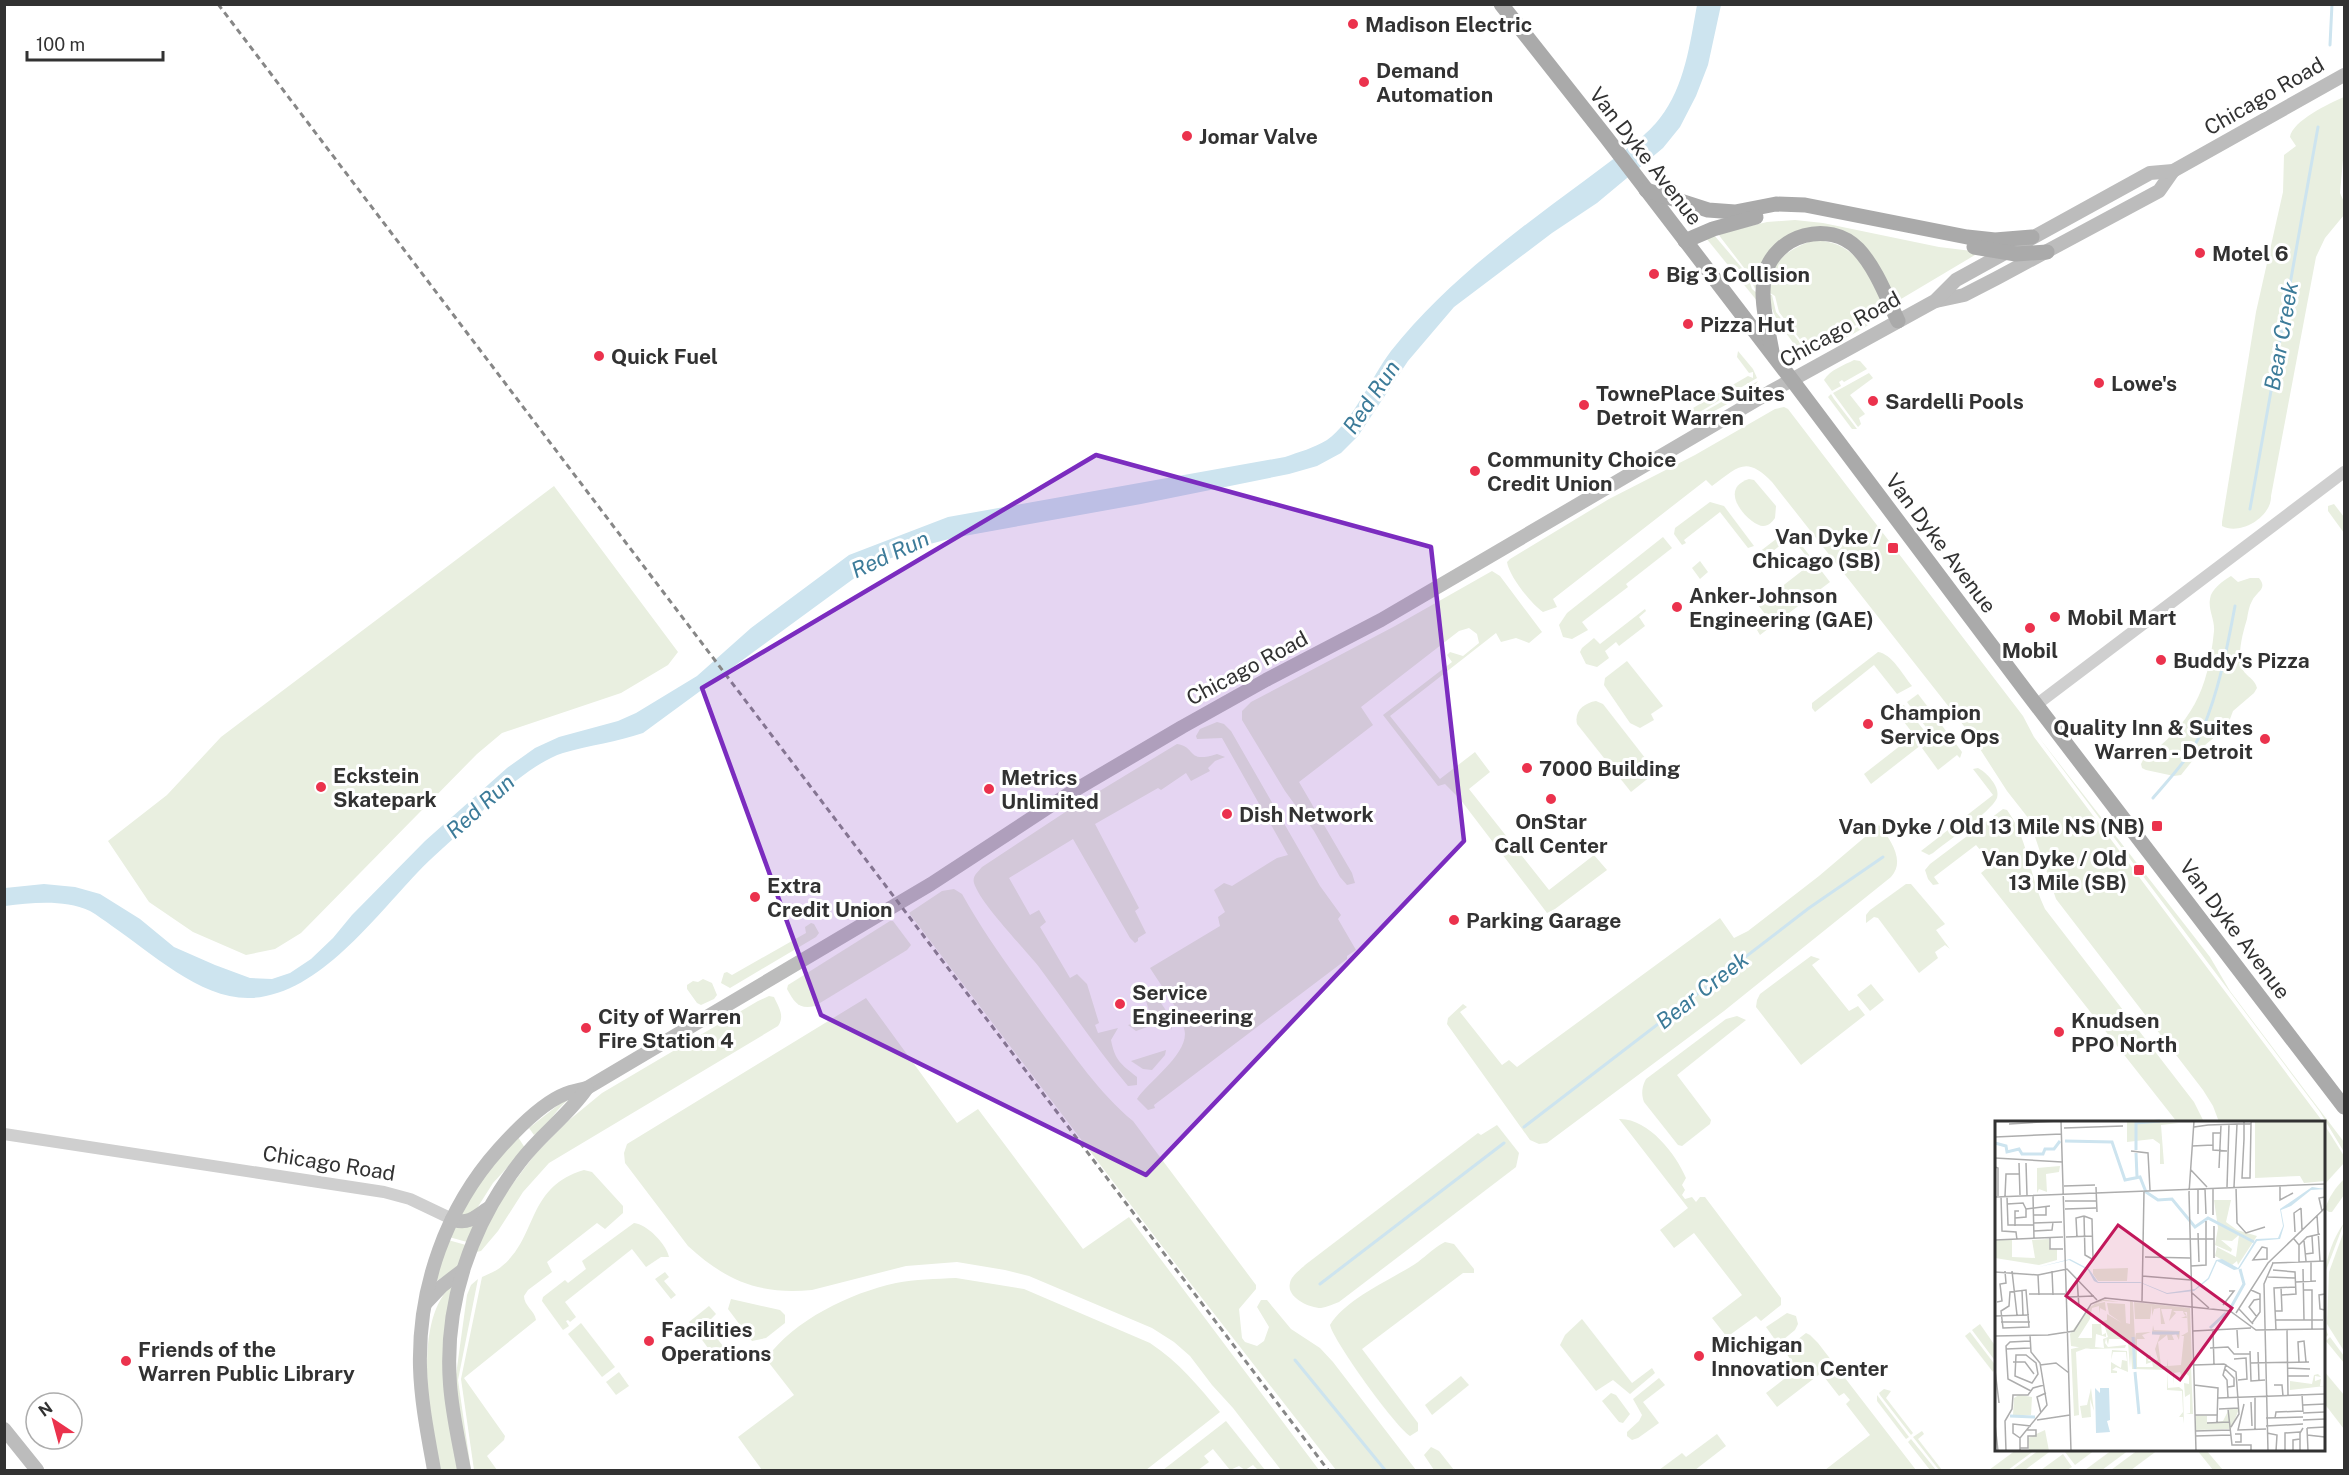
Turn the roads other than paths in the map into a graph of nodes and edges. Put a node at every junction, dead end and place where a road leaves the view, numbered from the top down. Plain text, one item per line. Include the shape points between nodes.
1 (1501, 4) edge
2 (2344, 75) edge
3 (2173, 171) junction
4 (1646, 190) junction
5 (2032, 237) junction
6 (1685, 241) junction
7 (2047, 252) junction
8 (2003, 253) junction
9 (1935, 301) junction
10 (1898, 321) junction
11 (1772, 355) junction
12 (1792, 380) junction
13 (2344, 472) edge
14 (2036, 705) junction
15 (587, 1088) junction
16 (2344, 1107) edge
17 (4, 1134) edge
18 (490, 1207) junction
19 (452, 1219) junction
20 (463, 1270) junction
21 (424, 1305) junction
22 (4, 1429) edge
23 (38, 1470) edge
24 (434, 1470) edge
25 (464, 1470) edge

1 - 4 main road, Van Dyke Avenue
2 - 3 main road, Chicago Road
3 - 5 main road, Chicago Road via 2150,173
3 - 7 main road, Chicago Road via 2159,191
4 - 5 main road via 1708,210 1736,212 1776,204 1805,205 1967,237
4 - 6 main road, Van Dyke Avenue
5 - 8 main road, Chicago Road
6 - 8 main road via 1748,219 1795,213
6 - 11 main road, Van Dyke Avenue
7 - 8 main road
7 - 9 main road, Chicago Road via 1964,295
8 - 9 main road, Chicago Road via 1956,280
9 - 10 main road, Chicago Road
10 - 11 main road via 1869,265 1852,244 1827,234 1804,235 1785,244 1765,272 1764,301
10 - 12 main road, Chicago Road
11 - 12 main road, Van Dyke Avenue
12 - 14 main road, Van Dyke Avenue
12 - 15 main road, Chicago Road via 1381,620 1225,702 1070,792 931,884
13 - 14 street
14 - 16 main road, Van Dyke Avenue
15 - 18 main road, Chicago Road via 574,1107 522,1160
15 - 19 main road, Chicago Road via 565,1094 515,1132 477,1176
17 - 19 street, Chicago Road via 384,1192 410,1199
18 - 19 main road via 465,1222
18 - 20 main road, Chicago Road
19 - 21 main road via 436,1258
20 - 21 main road
20 - 25 main road, Chicago Road via 452,1320 449,1363
21 - 24 main road via 421,1380
22 - 23 main road

